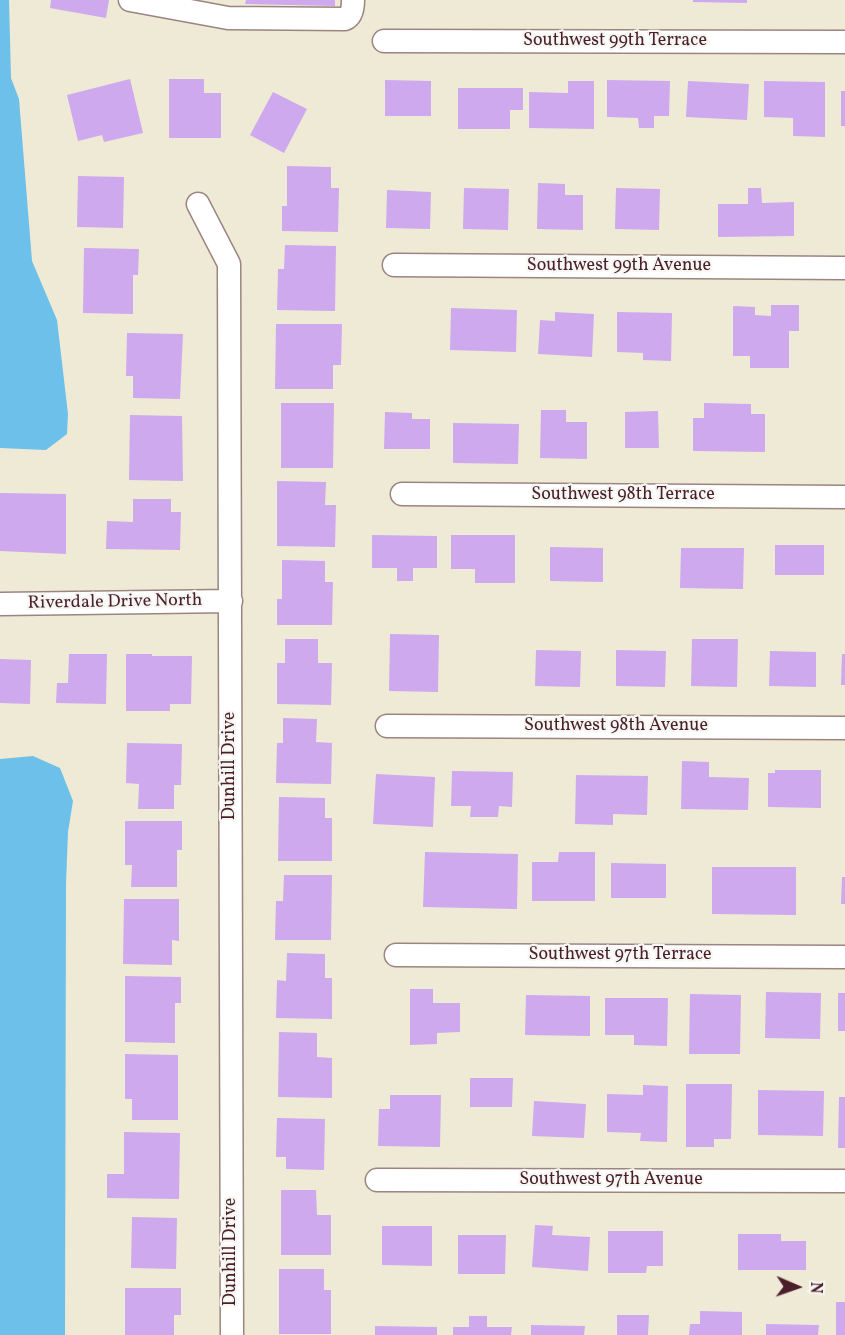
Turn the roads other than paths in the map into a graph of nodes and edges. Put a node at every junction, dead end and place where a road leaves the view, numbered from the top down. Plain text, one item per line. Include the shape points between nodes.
1 (130, 0) edge
2 (353, 0) edge
3 (384, 41) dead end
4 (845, 42) edge
5 (198, 204) dead end
6 (394, 265) dead end
7 (845, 268) edge
8 (402, 494) dead end
9 (845, 497) edge
10 (231, 601) junction
11 (0, 604) edge
12 (387, 726) dead end
13 (845, 728) edge
14 (396, 955) dead end
15 (845, 957) edge
16 (376, 1180) dead end
17 (845, 1181) edge
18 (232, 1335) edge

1 - 2 street via 228,18 345,20
3 - 4 street, Southwest 99th Terrace
5 - 10 street, Dunhill Drive via 229,264
6 - 7 street, Southwest 99th Avenue
8 - 9 street, Southwest 98th Terrace
10 - 11 street, Riverdale Drive North
10 - 18 street, Dunhill Drive
12 - 13 street, Southwest 98th Avenue
14 - 15 street, Southwest 97th Terrace
16 - 17 street, Southwest 97th Avenue

